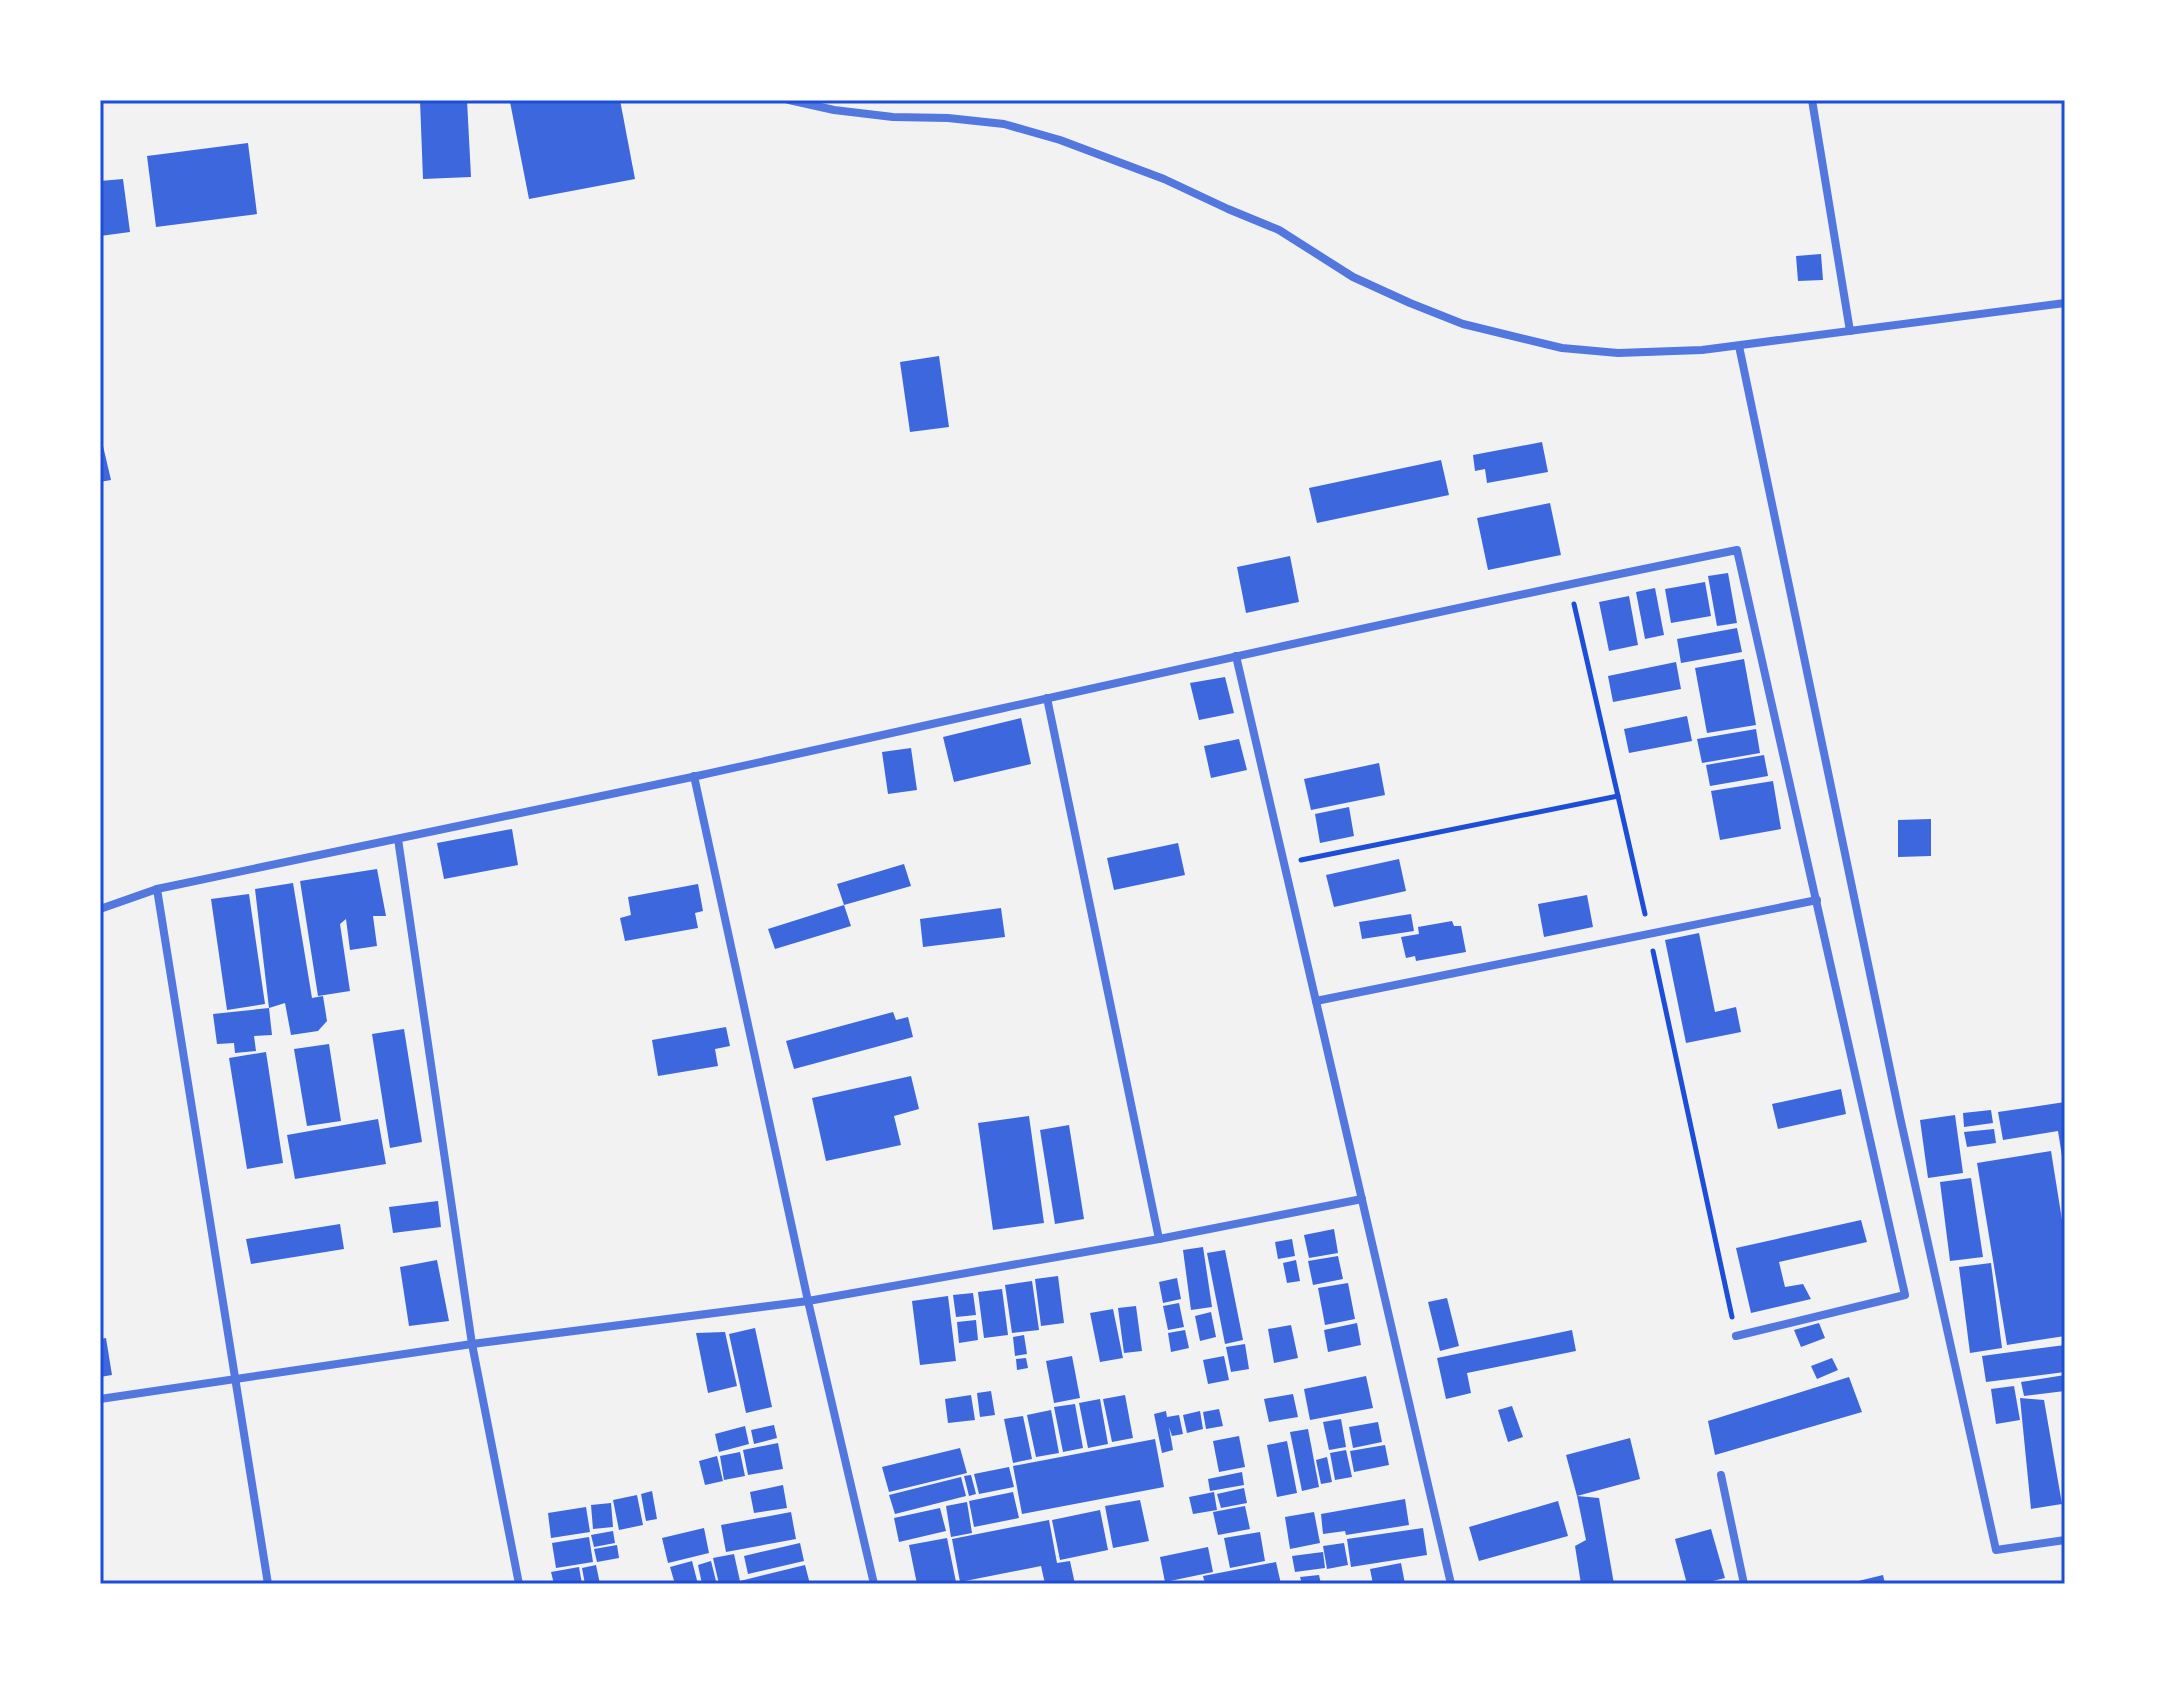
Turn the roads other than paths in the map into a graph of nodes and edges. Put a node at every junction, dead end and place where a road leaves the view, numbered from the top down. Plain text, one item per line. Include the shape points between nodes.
1 (789, 100) edge
2 (1812, 100) edge
3 (2065, 303) edge
4 (1850, 331) junction
5 (1739, 346) junction
6 (1236, 656) junction
7 (1047, 698) junction
8 (694, 776) junction
9 (398, 839) junction
10 (157, 889) junction
11 (1817, 900) junction
12 (100, 909) edge
13 (1316, 1001) junction
14 (1362, 1199) junction
15 (1159, 1239) junction
16 (808, 1301) junction
17 (1736, 1336) road end
18 (472, 1344) junction
19 (234, 1379) junction
20 (100, 1399) edge
21 (1721, 1475) dead end
22 (2065, 1540) edge
23 (268, 1584) edge
24 (519, 1584) edge
25 (874, 1584) edge
26 (1451, 1584) edge
27 (1744, 1584) edge

1 - 5 street via 878,115 1004,124 1060,140 1279,230 1353,277 1463,324 1562,348 1618,353
2 - 4 street
3 - 4 street
4 - 5 street
5 - 22 street via 1996,1550
6 - 7 street
6 - 11 street via 1737,550
6 - 13 street
7 - 8 street
7 - 15 street
8 - 9 street
8 - 16 street
9 - 10 street
9 - 18 street
10 - 12 street
10 - 19 street
11 - 13 street
11 - 17 street via 1905,1295
13 - 14 street
14 - 15 street
14 - 26 street
15 - 16 street
16 - 18 street
16 - 25 street
18 - 19 street
18 - 24 street
19 - 20 street
19 - 23 street
21 - 27 street

